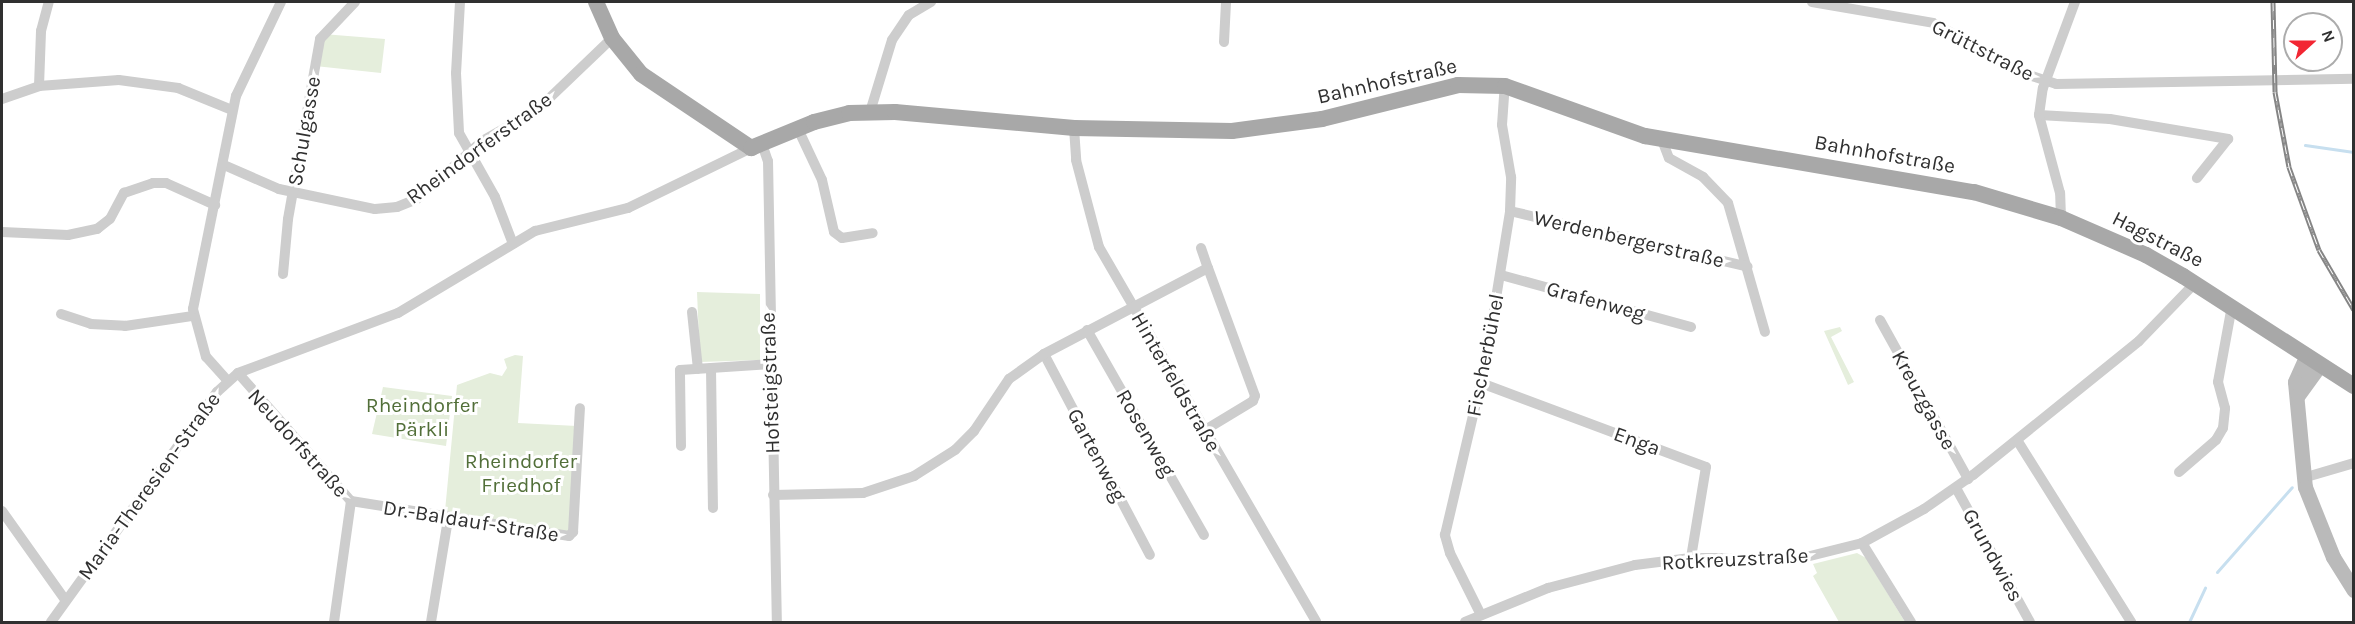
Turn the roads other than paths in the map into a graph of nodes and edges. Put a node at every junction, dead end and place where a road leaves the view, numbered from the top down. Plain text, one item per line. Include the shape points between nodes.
1 (49, 2) edge
2 (281, 2) edge
3 (355, 2) edge
4 (460, 2) edge
5 (596, 2) edge
6 (931, 2) edge
7 (1227, 2) edge
8 (1812, 2) edge
9 (2075, 2) edge
10 (612, 38) junction
11 (1224, 42) dead end
12 (2354, 79) edge
13 (2046, 82) junction
14 (39, 86) junction
15 (1505, 87) junction
16 (2, 99) edge
17 (232, 110) junction
18 (870, 112) junction
19 (2039, 115) junction
20 (1074, 128) junction
21 (798, 129) junction
22 (1662, 140) junction
23 (756, 146) junction
24 (467, 153) junction
25 (224, 165) junction
26 (2197, 178) dead end
27 (293, 192) junction
28 (215, 205) junction
29 (1510, 211) junction
30 (2061, 218) junction
31 (2, 232) edge
32 (873, 233) dead end
33 (513, 244) junction
34 (1201, 248) dead end
35 (1748, 267) junction
36 (1208, 268) junction
37 (283, 274) dead end
38 (1501, 275) junction
39 (2195, 283) junction
40 (1131, 306) junction
41 (2232, 306) junction
42 (692, 312) dead end
43 (61, 314) dead end
44 (193, 316) junction
45 (1880, 320) dead end
46 (1691, 327) dead end
47 (1087, 330) junction
48 (1765, 332) dead end
49 (1044, 354) junction
50 (2313, 361) junction
51 (770, 364) junction
52 (711, 368) junction
53 (698, 369) junction
54 (238, 373) junction
55 (227, 380) junction
56 (1481, 383) junction
57 (2354, 386) edge
58 (580, 408) dead end
59 (1205, 430) junction
60 (2017, 440) junction
61 (681, 446) dead end
62 (2354, 463) edge
63 (2179, 472) dead end
64 (2303, 478) junction
65 (1968, 479) junction
66 (1956, 488) junction
67 (774, 495) junction
68 (351, 501) junction
69 (713, 507) dead end
70 (3, 517) edge
71 (448, 519) junction
72 (1204, 535) dead end
73 (1862, 543) junction
74 (1150, 555) dead end
75 (1691, 558) junction
76 (2354, 590) edge
77 (66, 601) junction
78 (1481, 615) junction
79 (51, 622) edge
80 (334, 622) edge
81 (431, 622) edge
82 (777, 622) edge
83 (1316, 622) edge
84 (1465, 622) edge
85 (1911, 622) edge
86 (2030, 622) edge
87 (2131, 622) edge

1 - 14 street via 41,32
2 - 17 street via 254,52
3 - 27 street, Schulgasse via 320,39
4 - 24 street via 456,73 459,133
5 - 10 main road
6 - 18 street via 909,15 892,40
7 - 11 street
8 - 13 street, Grüttstraße via 1933,23
9 - 13 street
10 - 23 main road via 625,58 658,88
10 - 24 street, Rheindorferstraße via 537,110
12 - 13 street via 2067,85
13 - 19 street
14 - 16 street
14 - 17 street via 150,82 178,88
15 - 20 main road, Bahnhofstraße via 1474,84 1435,89 1322,119 1263,129
15 - 22 main road, Bahnhofstraße via 1539,95 1603,123
15 - 29 street, Fischerbühel via 1502,125 1510,177
17 - 25 street
18 - 20 main road, Bahnhofstraße
18 - 21 main road, Bahnhofstraße via 849,113
19 - 26 street via 2110,119 2228,139
19 - 30 street via 2060,193
20 - 40 street, Hinterfeldstraße via 1076,159 1089,218 1099,247
21 - 23 main road, Bahnhofstraße
21 - 32 street via 822,180 834,232 842,238
22 - 30 main road, Bahnhofstraße via 1974,192
22 - 35 street, Werdenbergerstraße via 1669,158 1703,177 1728,203
23 - 33 street, Maria-Theresien-Straße via 628,208 535,231
23 - 51 street, Hofsteigstraße via 768,160
24 - 27 street, Rheindorferstraße via 417,199 397,207 375,209
24 - 33 street via 495,197
25 - 27 street, Rheindorferstraße
25 - 28 street
27 - 37 street, Schulgasse
28 - 31 street via 166,183 153,183 124,194 110,219 97,230
28 - 44 street
29 - 35 street, Werdenbergerstraße
29 - 38 street, Fischerbühel
30 - 39 main road, Hagstraße via 2146,255
33 - 54 street, Maria-Theresien-Straße via 398,313
34 - 36 street
35 - 48 street, Werdenbergerstraße
36 - 40 street
36 - 59 street via 1255,396 1253,401
38 - 46 street, Grafenweg
38 - 56 street, Fischerbühel
39 - 41 main road, Hagstraße
39 - 60 street, Rotkreuzstraße via 2139,341
40 - 47 street
40 - 59 street, Hinterfeldstraße
41 - 50 main road, Hagstraße
41 - 63 street via 2217,382 2225,408 2223,428 2216,440
42 - 53 street
43 - 44 street via 91,324 125,326
44 - 55 street via 206,357
45 - 65 street, Kreuzgasse
47 - 49 street
47 - 72 street, Rosenweg
49 - 67 street via 1009,379 974,431 955,450 914,476 863,493
49 - 74 street, Gartenweg
50 - 57 main road, Hagstraße
50 - 64 main road via 2295,382
51 - 52 street
51 - 67 street, Hofsteigstraße
52 - 53 street
52 - 69 street
53 - 61 street via 680,370
54 - 55 street, Maria-Theresien-Straße
54 - 68 street, Neudorfstraße
55 - 77 street, Maria-Theresien-Straße
56 - 75 street, Enga via 1706,467
56 - 78 street, Fischerbühel via 1445,535
58 - 71 street, Dr.-Baldauf-Straße via 573,532 569,536 457,517
59 - 83 street, Hinterfeldstraße
60 - 65 street, Rotkreuzstraße
60 - 87 street
62 - 64 street
64 - 76 main road via 2318,525
65 - 66 street, Rotkreuzstraße
66 - 73 street, Rotkreuzstraße
66 - 86 street, Grundwies
67 - 82 street, Hofsteigstraße
68 - 71 street, Dr.-Baldauf-Straße
68 - 80 street, Neudorfstraße
70 - 77 street
71 - 81 street
73 - 75 street, Rotkreuzstraße via 1802,558
73 - 85 street
75 - 78 street, Rotkreuzstraße via 1635,565 1578,579
77 - 79 street, Maria-Theresien-Straße
78 - 84 street, Rotkreuzstraße

